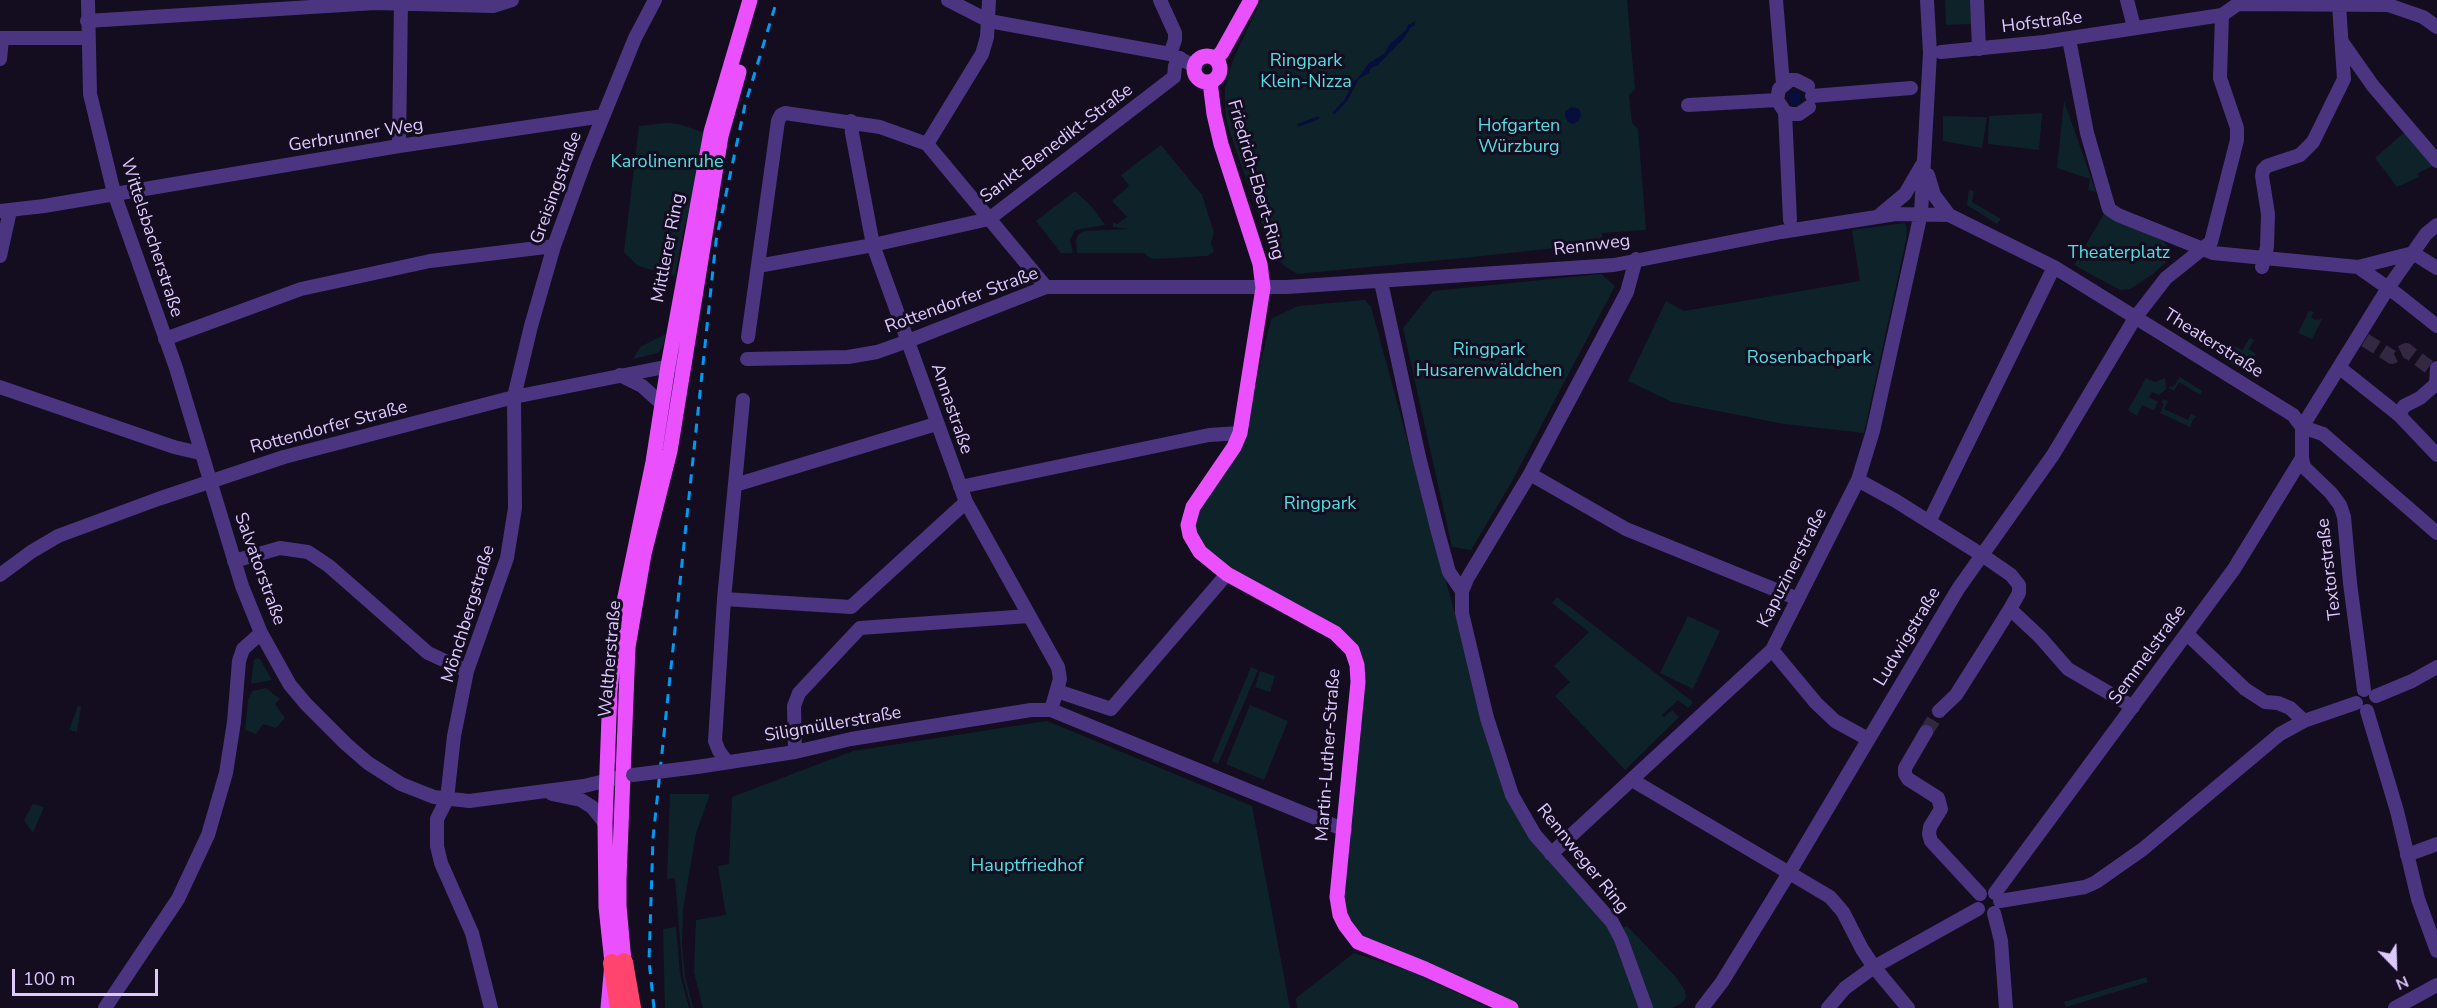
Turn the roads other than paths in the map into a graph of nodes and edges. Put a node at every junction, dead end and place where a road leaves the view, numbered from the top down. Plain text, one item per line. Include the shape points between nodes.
1 (88, 0) edge
2 (512, 0) edge
3 (655, 0) edge
4 (750, 0) edge
5 (761, 0) edge
6 (948, 0) edge
7 (989, 0) edge
8 (1160, 0) edge
9 (1251, 0) edge
10 (1776, 0) edge
11 (1927, 0) edge
12 (1977, 0) edge
13 (2127, 0) edge
14 (401, 2) edge
15 (2244, 2) edge
16 (2277, 2) edge
17 (2361, 3) edge
18 (2339, 5) junction
19 (2222, 15) junction
20 (87, 21) junction
21 (989, 21) junction
22 (2134, 27) junction
23 (2437, 27) edge
24 (87, 38) junction
25 (2076, 38) junction
26 (1, 39) edge
27 (2340, 40) junction
28 (1979, 44) junction
29 (1175, 56) junction
30 (1942, 57) dead end
31 (0, 59) edge
32 (1216, 59) junction
33 (1195, 66) junction
34 (1210, 82) junction
35 (1783, 84) junction
36 (1911, 88) dead end
37 (1810, 96) junction
38 (1688, 105) dead end
39 (1781, 106) junction
40 (603, 116) junction
41 (851, 121) junction
42 (927, 144) junction
43 (399, 146) junction
44 (1925, 159) junction
45 (2437, 161) edge
46 (114, 193) junction
47 (5, 212) edge
48 (1921, 213) junction
49 (1949, 215) junction
50 (1877, 217) junction
51 (989, 219) junction
52 (1790, 220) dead end
53 (2437, 225) edge
54 (873, 245) junction
55 (554, 246) junction
56 (2208, 251) junction
57 (2413, 253) junction
58 (0, 256) edge
59 (2264, 257) junction
60 (1636, 259) junction
61 (758, 266) junction
62 (2054, 267) junction
63 (2353, 267) junction
64 (2437, 268) edge
65 (1381, 282) junction
66 (1046, 287) junction
67 (1263, 288) junction
68 (2388, 288) junction
69 (2135, 318) junction
70 (2437, 326) edge
71 (748, 337) dead end
72 (165, 339) junction
73 (908, 341) junction
74 (747, 359) dead end
75 (685, 363) junction
76 (668, 366) junction
77 (2340, 368) junction
78 (2437, 368) edge
79 (620, 375) junction
80 (2437, 384) edge
81 (0, 387) edge
82 (514, 397) junction
83 (743, 400) dead end
84 (662, 404) junction
85 (2399, 415) junction
86 (936, 424) junction
87 (2302, 427) junction
88 (1240, 433) junction
89 (200, 453) junction
90 (2437, 454) edge
91 (2302, 458) junction
92 (1530, 474) junction
93 (1858, 480) junction
94 (209, 482) junction
95 (735, 485) junction
96 (960, 487) junction
97 (966, 502) junction
98 (1929, 522) junction
99 (2437, 532) edge
100 (1982, 555) junction
101 (234, 561) junction
102 (1227, 574) junction
103 (0, 575) edge
104 (1462, 591) junction
105 (724, 599) junction
106 (1798, 599) junction
107 (851, 607) junction
108 (2010, 609) junction
109 (1029, 616) junction
110 (860, 628) junction
111 (261, 633) junction
112 (2187, 634) junction
113 (1772, 650) junction
114 (2437, 667) edge
115 (467, 671) junction
116 (1057, 691) junction
117 (2370, 693) junction
118 (2133, 707) junction
119 (2361, 707) junction
120 (1051, 710) junction
121 (1939, 711) tunnel mouth
122 (2304, 721) junction
123 (1926, 732) tunnel mouth
124 (1868, 740) junction
125 (795, 752) junction
126 (727, 762) junction
127 (621, 778) junction
128 (1632, 780) junction
129 (544, 792) junction
130 (447, 799) junction
131 (605, 823) junction
132 (1345, 830) junction
133 (2437, 844) edge
134 (1551, 854) junction
135 (2407, 855) junction
136 (1789, 873) junction
137 (1990, 899) junction
138 (2437, 951) edge
139 (618, 963) junction
140 (1874, 967) junction
141 (1722, 982) junction
142 (2437, 985) edge
143 (105, 1008) edge
144 (491, 1008) edge
145 (608, 1008) edge
146 (619, 1008) edge
147 (632, 1008) edge
148 (1511, 1008) edge
149 (1646, 1008) edge
150 (1702, 1008) edge
151 (1713, 1008) edge
152 (1828, 1008) edge
153 (1908, 1008) edge
154 (2006, 1008) edge
155 (2395, 1008) edge

1 - 20 street, Wittelsbacherstraße
2 - 14 street via 493,6
3 - 40 street, Greisingstraße
4 - 76 main road, Mittlerer Ring via 711,132
5 - 75 main road, Mittlerer Ring via 721,136
6 - 21 street
7 - 21 street
8 - 29 street via 1174,33
9 - 32 main road, Friedrich-Ebert-Ring
10 - 35 street
11 - 44 street, Kapuzinerstraße via 1930,53
12 - 28 street
13 - 22 street
14 - 20 street
14 - 43 street
15 - 16 street, Hofstraße
15 - 19 street, Hofstraße
16 - 18 street, Hofstraße
17 - 18 street, Hofstraße
17 - 23 street, Hofstraße via 2388,5 2423,17
18 - 27 street
19 - 22 street, Hofstraße
19 - 56 street via 2220,78 2237,128 2235,154
20 - 24 street, Wittelsbacherstraße
21 - 29 street
21 - 42 street via 982,54
22 - 25 street, Hofstraße
24 - 26 street
24 - 46 street, Wittelsbacherstraße via 90,94
25 - 28 street, Hofstraße via 2044,42 2027,49
25 - 56 street via 2087,133 2109,209
26 - 31 street
27 - 45 street via 2373,86
27 - 59 street via 2344,79 2313,142 2300,155 2267,166 2262,176 2268,214
28 - 30 street, Hofstraße
29 - 33 street
29 - 51 street, Sankt-Benedikt-Straße via 1174,77
32 - 33 main road via 1204,57
32 - 34 main road, Friedrich-Ebert-Ring via 1220,73
33 - 34 main road, Friedrich-Ebert-Ring via 1197,78
34 - 67 main road, Friedrich-Ebert-Ring via 1221,144 1260,264
35 - 37 street via 1796,80
35 - 39 street via 1779,89
36 - 37 street
37 - 39 street via 1799,114
38 - 39 street
39 - 52 street
40 - 43 street, Gerbrunner Weg
40 - 55 street, Greisingstraße
41 - 42 street
41 - 54 street, Annastraße
41 - 61 street via 781,115
42 - 51 street
43 - 46 street, Gerbrunner Weg
44 - 48 street, Kapuzinerstraße
44 - 49 street via 1934,195
44 - 50 street via 1905,194
46 - 47 street, Gerbrunner Weg
46 - 72 street, Wittelsbacherstraße
47 - 58 street
48 - 49 street, Theaterstraße
48 - 50 street, Rennweg
48 - 93 street, Kapuzinerstraße via 1876,421
49 - 62 street, Theaterstraße
50 - 60 street, Rennweg
51 - 54 street, Sankt-Benedikt-Straße
51 - 66 street
53 - 57 street
54 - 61 street, Sankt-Benedikt-Straße
54 - 73 street, Annastraße
55 - 72 street via 430,261 309,287
55 - 82 street, Greisingstraße
56 - 59 street
56 - 69 street via 2183,263 2166,278
57 - 63 street
57 - 64 street
57 - 68 street
59 - 63 street
60 - 65 street, Rennweg via 1614,265
60 - 92 street via 1627,292
61 - 71 street
62 - 69 street, Theaterstraße
62 - 98 street
63 - 68 street
65 - 67 street, Rennweg
65 - 104 street via 1438,532 1449,572
66 - 67 street, Rottendorfer Straße
66 - 73 street, Rottendorfer Straße
67 - 88 main road, Martin-Luther-Straße
68 - 70 street
68 - 77 street via 2362,338
69 - 87 street, Theaterstraße via 2292,415
69 - 100 street, Ludwigstraße via 2053,455
72 - 89 street, Wittelsbacherstraße
73 - 74 street, Rottendorfer Straße via 848,357
73 - 86 street, Annastraße
75 - 76 street, Rottendorfer Straße
75 - 127 main road, Waltherstraße via 629,637
76 - 79 street, Rottendorfer Straße
76 - 84 main road, Waltherstraße
77 - 85 street
77 - 87 street
78 - 80 street
79 - 82 street, Rottendorfer Straße
79 - 84 street via 642,386
80 - 85 street via 2404,406
81 - 89 street
82 - 94 street, Rottendorfer Straße via 284,457
82 - 115 street, Mönchbergstraße via 515,508 507,558
83 - 95 street
84 - 127 main road, Waltherstraße via 615,645 610,691
85 - 90 street
86 - 95 street
86 - 96 street, Annastraße
87 - 91 street
87 - 99 street, Theaterstraße via 2323,434
88 - 96 street via 1209,435
88 - 102 main road, Martin-Luther-Straße via 1193,507 1188,525 1196,548
89 - 94 street, Wittelsbacherstraße
91 - 112 street, Semmelstraße via 2234,569
91 - 117 street, Textorstraße via 2304,467 2340,505 2344,517 2349,583
92 - 104 street
92 - 106 street via 1626,529
93 - 98 street
93 - 106 street, Kapuzinerstraße
94 - 101 street, Salvatorstraße
94 - 103 street, Rottendorfer Straße via 58,536
95 - 105 street
96 - 97 street, Annastraße
97 - 107 street
97 - 109 street, Annastraße
98 - 100 street
100 - 108 street via 2019,585
100 - 124 street, Ludwigstraße
101 - 111 street, Salvatorstraße
101 - 115 street via 280,548 308,552 428,653
102 - 116 street via 1111,709
102 - 132 main road, Martin-Luther-Straße via 1335,633 1352,650 1358,682
104 - 134 street, Rennweger Ring via 1466,635 1509,785 1525,821
105 - 107 street
105 - 126 street via 715,741
106 - 113 street, Kapuzinerstraße
107 - 110 street
108 - 118 street via 2068,669
108 - 121 street via 1956,694
109 - 110 street
109 - 116 street, Annastraße via 1058,667
110 - 125 street via 798,693 794,706
111 - 130 street, Salvatorstraße via 290,685 346,744 401,784
111 - 143 street via 243,649 239,661 226,773 208,835 178,899
112 - 118 street, Semmelstraße
112 - 122 street via 2245,689 2265,702 2290,708
113 - 124 street via 1835,721
113 - 128 street, Kapuzinerstraße
114 - 117 street via 2412,681
115 - 130 street, Mönchbergstraße
116 - 120 street, Annastraße
117 - 119 street via 2358,694
118 - 137 street, Semmelstraße
119 - 122 street
119 - 135 street via 2397,811
120 - 125 street, Siligmüllerstraße via 851,739
120 - 132 street
122 - 137 street via 2280,734 2160,835 2096,882 2085,887
123 - 137 street via 1905,774 1938,798 1941,809 1930,827 1931,841
124 - 136 street, Ludwigstraße
125 - 126 street, Siligmüllerstraße
126 - 127 street, Siligmüllerstraße, bridge
127 - 129 street, Salvatorstraße
127 - 131 main road, Waltherstraße
127 - 139 main road, Waltherstraße
128 - 134 street, Kapuzinerstraße
128 - 136 street
129 - 130 street, Salvatorstraße via 469,801
129 - 131 street via 581,800
130 - 144 street, Mönchbergstraße via 437,819 437,846 472,933
131 - 139 main road, Waltherstraße via 606,907
132 - 148 main road, Martin-Luther-Straße via 1338,897 1341,915 1353,937
133 - 135 street
134 - 149 street, Rennweger Ring via 1617,930
135 - 138 street
136 - 140 street via 1830,897 1843,912
136 - 141 street, Ludwigstraße
137 - 140 street via 1977,902 1978,909
137 - 154 street via 2001,941
139 - 145 main road
139 - 146 highway
139 - 147 highway
140 - 152 street via 1845,988
140 - 153 street
141 - 150 street, Ludwigstraße
141 - 151 street, Ludwigstraße
142 - 155 street

